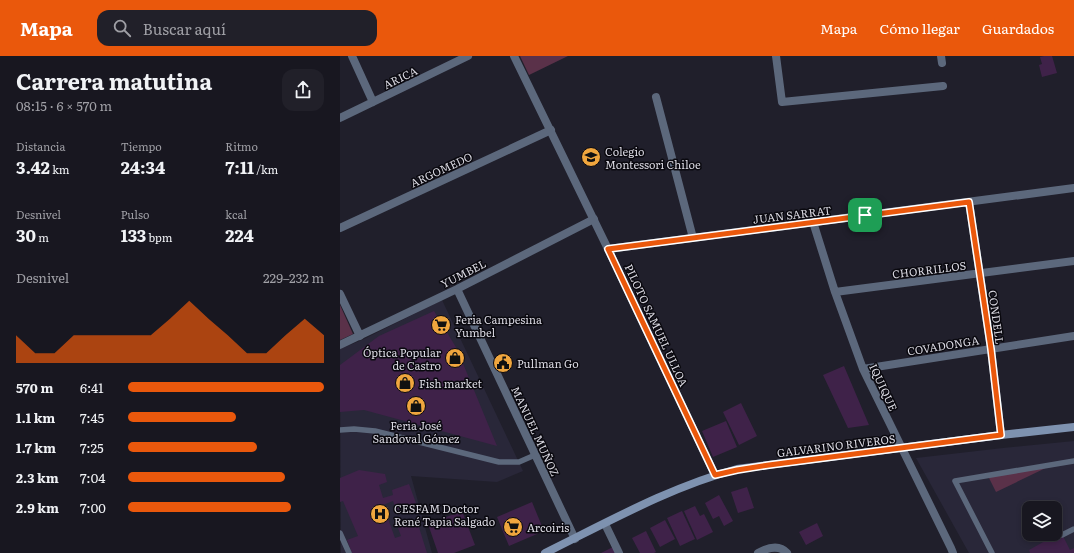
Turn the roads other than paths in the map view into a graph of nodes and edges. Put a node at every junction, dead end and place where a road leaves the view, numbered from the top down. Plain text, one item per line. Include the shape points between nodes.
1 (352, 56) edge
2 (468, 56) edge
3 (514, 56) edge
4 (776, 56) edge
5 (942, 86) dead end
6 (656, 97) dead end
7 (373, 102) junction
8 (340, 118) edge
9 (550, 130) junction
10 (1074, 188) edge
11 (969, 202) junction
12 (594, 220) junction
13 (812, 222) junction
14 (340, 228) edge
15 (692, 238) junction
16 (608, 249) junction
17 (1074, 261) edge
18 (980, 273) junction
19 (457, 289) junction
20 (835, 292) junction
21 (340, 294) edge
22 (360, 336) junction
23 (1074, 336) edge
24 (340, 345) edge
25 (991, 349) junction
26 (863, 369) junction
27 (1074, 427) edge
28 (340, 430) edge
29 (1001, 435) junction
30 (901, 448) junction
31 (536, 455) junction
32 (1074, 461) edge
33 (715, 475) junction
34 (605, 524) junction
35 (1074, 529) edge
36 (340, 533) edge
37 (1062, 535) dead end
38 (575, 539) junction
39 (349, 553) edge
40 (545, 553) edge
41 (619, 553) edge
42 (758, 553) edge
43 (787, 553) edge
44 (953, 553) edge
45 (992, 553) edge

1 - 7 street
2 - 7 street, ARICA
3 - 9 street, PILOTO SAMUEL ULLOA
4 - 5 street via 782,102
6 - 15 street
7 - 8 street, ARICA
9 - 12 street, PILOTO SAMUEL ULLOA
9 - 14 street, ARGOMEDO
10 - 11 street, JUAN SARRAT
11 - 13 street, JUAN SARRAT
11 - 18 street, CONDELL
12 - 16 street, PILOTO SAMUEL ULLOA
12 - 19 street, YUMBEL
13 - 15 street, JUAN SARRAT
13 - 20 street, IQUIQUE
15 - 16 street, JUAN SARRAT
16 - 33 street, PILOTO SAMUEL ULLOA
17 - 18 street, CHORRILLOS
18 - 20 street, CHORRILLOS
18 - 25 street, CONDELL
19 - 22 street, YUMBEL
19 - 31 street, MANUEL MUÑOZ
20 - 26 street, IQUIQUE
21 - 22 street
22 - 24 street, YUMBEL
23 - 25 street, COVADONGA
25 - 26 street, COVADONGA
25 - 29 street, CONDELL
26 - 30 street, IQUIQUE
27 - 29 main road, GALVARINO RIVEROS
28 - 31 lane via 374,431 505,463 519,462
29 - 30 main road, GALVARINO RIVEROS
30 - 33 main road, GALVARINO RIVEROS via 769,465
30 - 44 street, IQUIQUE
31 - 38 street, MANUEL MUÑOZ
32 - 45 lane via 955,481
33 - 34 main road, GALVARINO RIVEROS via 675,490
34 - 38 main road, GALVARINO RIVEROS
34 - 41 street
35 - 37 lane
36 - 39 lane
38 - 40 main road, GALVARINO RIVEROS
42 - 43 street via 773,548 779,548

